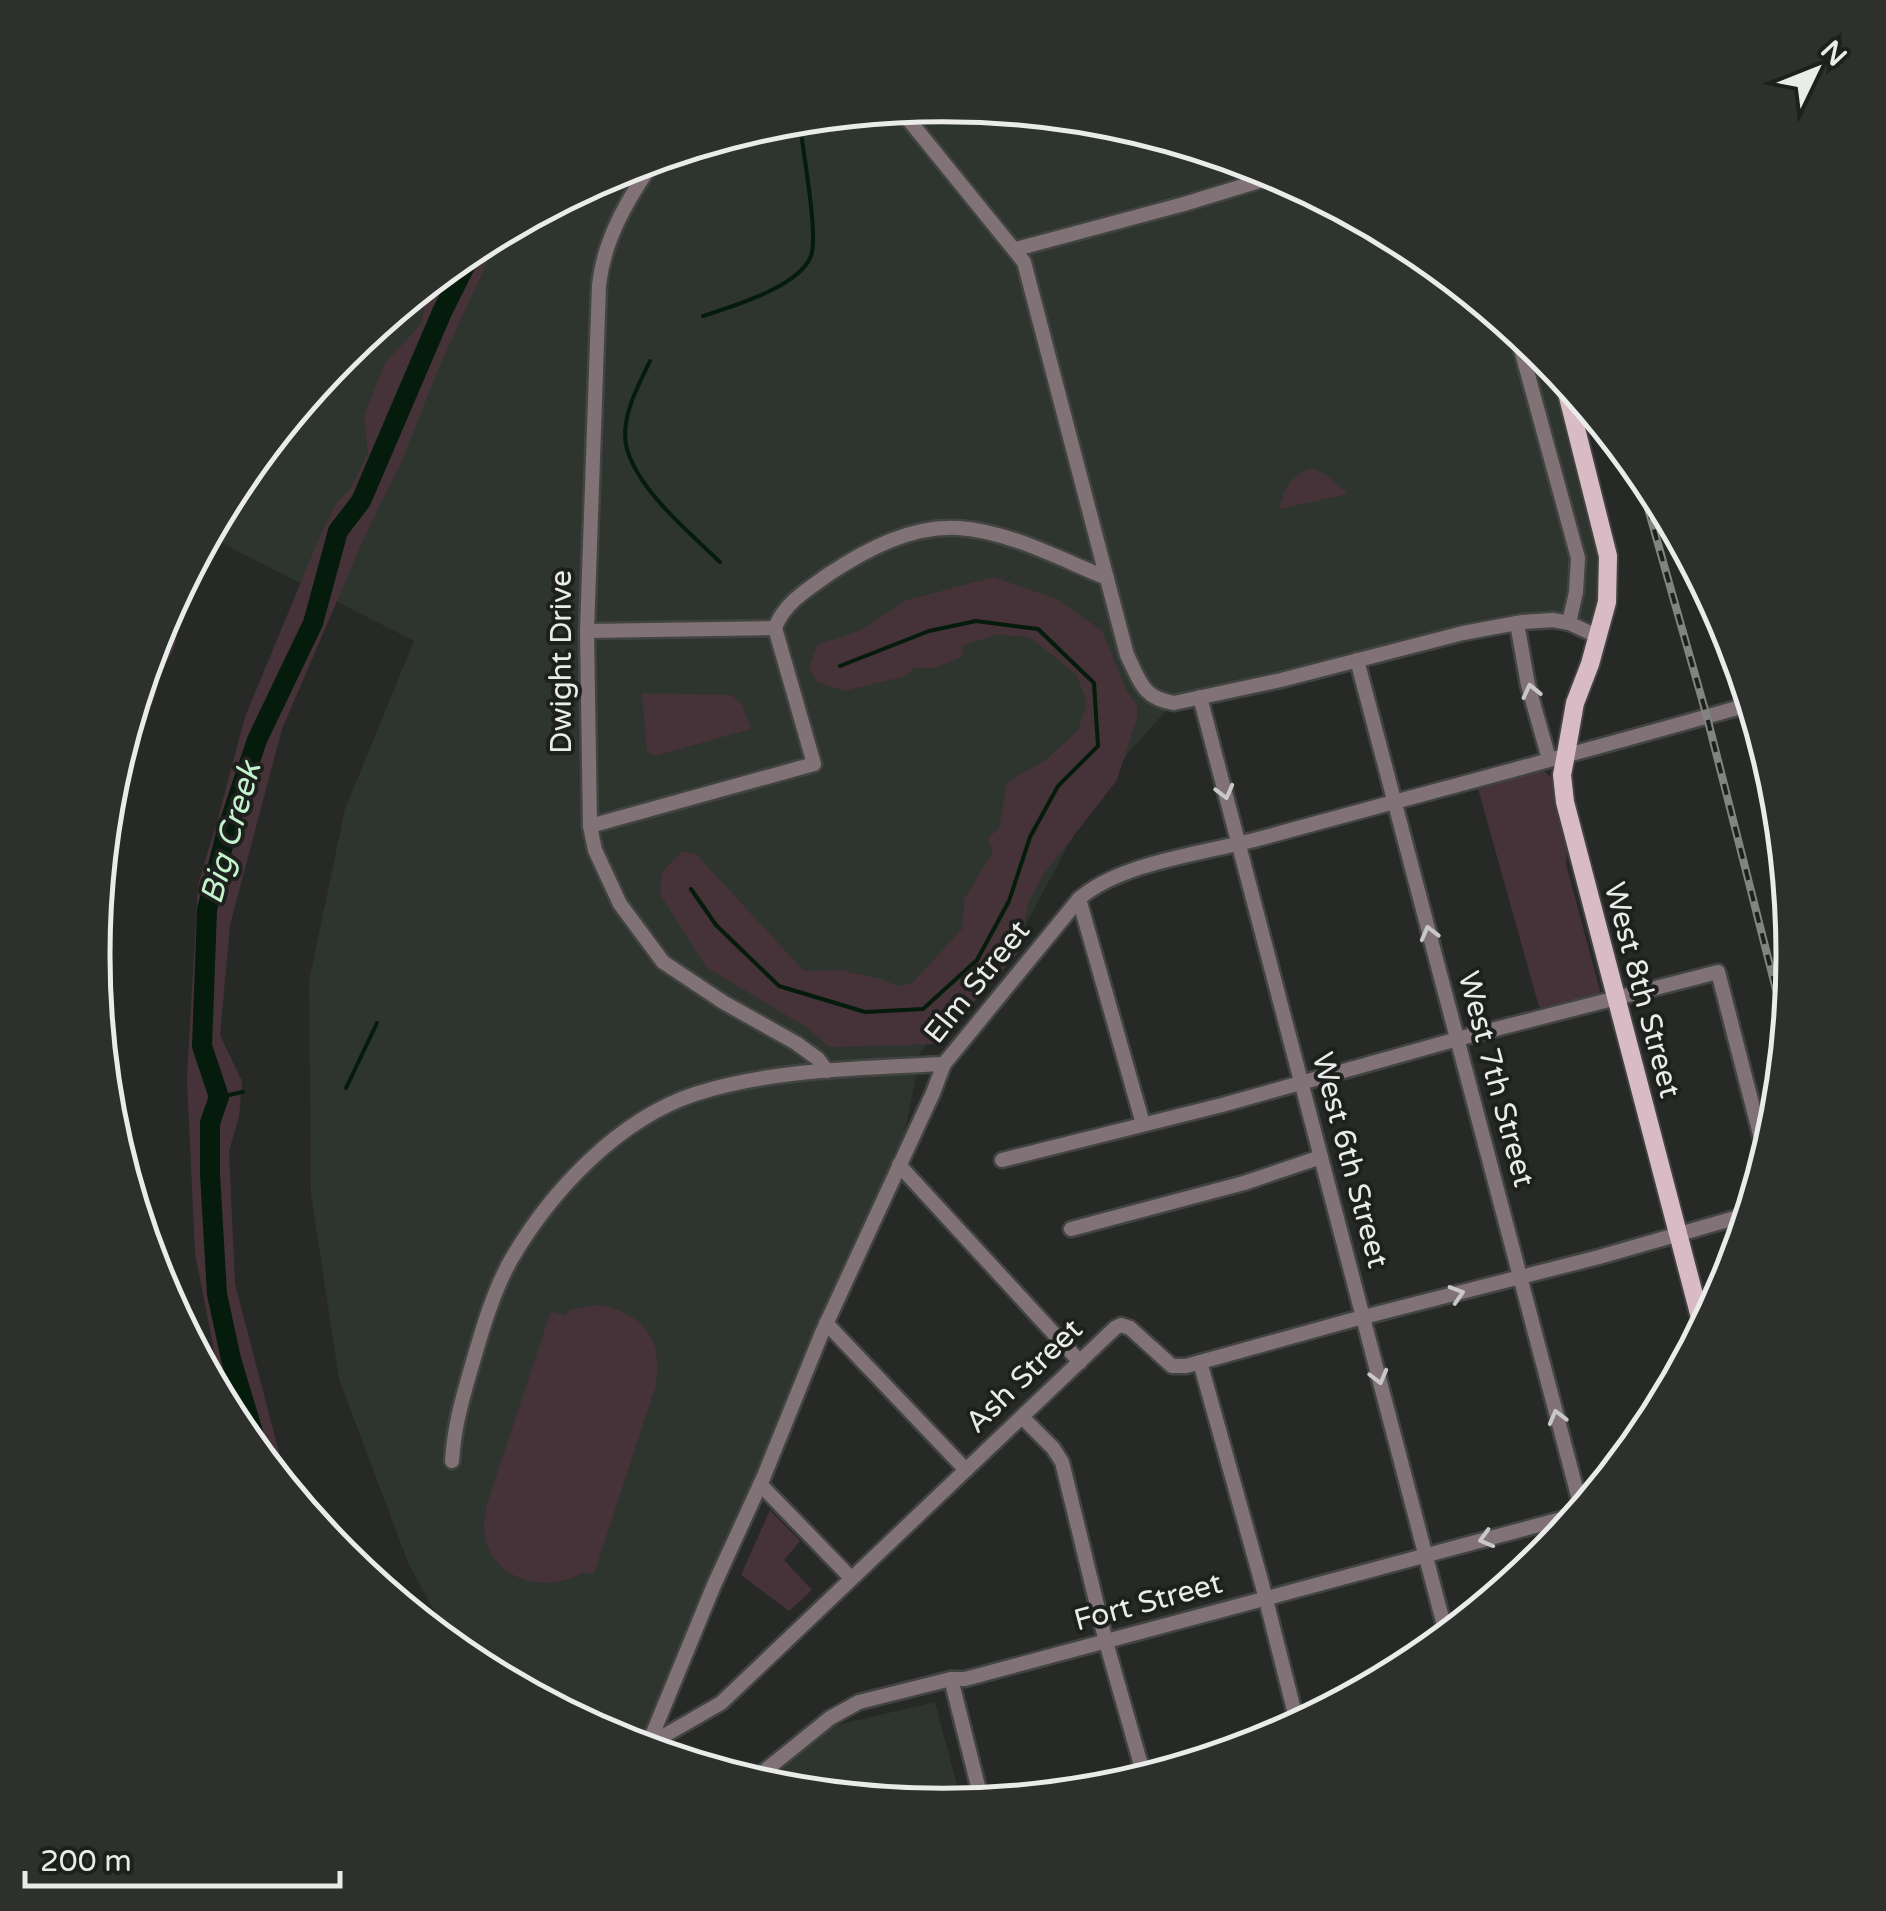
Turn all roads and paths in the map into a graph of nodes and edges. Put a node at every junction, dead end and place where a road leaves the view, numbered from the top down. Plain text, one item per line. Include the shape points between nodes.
1 (912, 123) edge
2 (641, 180) edge
3 (1255, 183) edge
4 (1016, 249) junction
5 (1523, 358) edge
6 (1571, 408) edge
7 (1107, 578) junction
8 (1516, 623) junction
9 (1570, 623) junction
10 (776, 628) junction
11 (586, 631) junction
12 (1597, 636) junction
13 (1357, 660) junction
14 (1200, 697) junction
15 (1738, 708) edge
16 (1558, 757) junction
17 (1394, 802) junction
18 (590, 826) junction
19 (1239, 844) junction
20 (1079, 899) junction
21 (1616, 998) junction
22 (1457, 1039) junction
23 (944, 1064) junction
24 (827, 1072) junction
25 (1302, 1083) junction
26 (1143, 1124) junction
27 (1758, 1127) edge
28 (1321, 1158) junction
29 (1002, 1160) dead end
30 (898, 1165) junction
31 (1733, 1218) edge
32 (1071, 1229) dead end
33 (1678, 1233) junction
34 (1520, 1276) junction
35 (1698, 1307) edge
36 (1363, 1317) junction
37 (826, 1323) junction
38 (1080, 1362) junction
39 (1200, 1362) junction
40 (1022, 1417) junction
41 (452, 1461) dead end
42 (966, 1470) junction
43 (760, 1484) junction
44 (1577, 1496) edge
45 (1556, 1519) edge
46 (1426, 1556) junction
47 (851, 1578) junction
48 (1265, 1598) junction
49 (1443, 1621) edge
50 (1106, 1642) junction
51 (950, 1679) junction
52 (1294, 1711) edge
53 (652, 1735) edge
54 (661, 1739) edge
55 (1140, 1764) edge
56 (767, 1769) edge
57 (978, 1787) edge

1 - 4 street
2 - 11 street, Dwight Drive via 601,263
3 - 4 street
4 - 7 street via 1029,273
5 - 9 street via 1578,558
6 - 12 main road, West 8th Street via 1608,556 1607,602
7 - 10 street via 1011,539 959,528 929,530 844,564 790,604
7 - 14 street via 1127,654 1148,694 1174,702
8 - 9 street
8 - 13 street
16 -> 8 street via 1528,685
9 - 12 street
10 - 11 street
10 - 18 street via 814,764
11 - 18 street, Dwight Drive
12 - 16 main road, West 8th Street
13 - 14 street
13 - 17 street, West 7th Street
14 -> 19 street, West 6th Street
15 - 16 street, Elm Street
16 - 17 street, Elm Street
16 - 21 main road, West 8th Street
17 - 19 street, Elm Street
22 -> 17 street, West 7th Street
18 - 24 street, Dwight Drive via 620,904 664,962 796,1044
19 - 20 street, Elm Street via 1112,878
19 - 25 street, West 6th Street
20 - 23 street, Elm Street
20 - 26 street
21 - 22 street
21 - 27 street via 1718,972
21 - 33 main road, West 8th Street
22 - 25 street
22 - 34 street, West 7th Street
23 - 24 street
23 - 30 street, Elm Street
24 - 41 street via 692,1094 626,1128 588,1161 511,1260 474,1357 454,1427
25 - 26 street
25 - 28 street, West 6th Street
26 - 29 street
28 - 32 street
28 - 36 street, West 6th Street
30 - 37 street, Elm Street
30 - 38 street
31 - 33 street, Ash Street
33 - 34 street, Ash Street
33 - 35 main road, West 8th Street
36 -> 34 street, Ash Street
44 -> 34 street, West 7th Street
36 - 39 street, Ash Street
36 -> 46 street, West 6th Street
37 - 42 street
37 - 43 street, Elm Street
38 - 39 street, Ash Street via 1121,1325 1172,1366
38 - 40 street, Ash Street
39 - 48 street
40 - 42 street, Ash Street
40 - 50 street via 1062,1462
42 - 47 street, Ash Street
43 - 47 street
43 - 53 street, Elm Street
45 -> 46 street, Fort Street
46 - 48 street, Fort Street
46 - 49 street, West 6th Street
47 - 54 street, Ash Street via 721,1703
48 - 50 street, Fort Street
48 - 52 street
50 - 51 street, Fort Street
50 - 55 street
51 - 56 street, Fort Street via 859,1702
51 - 57 street

